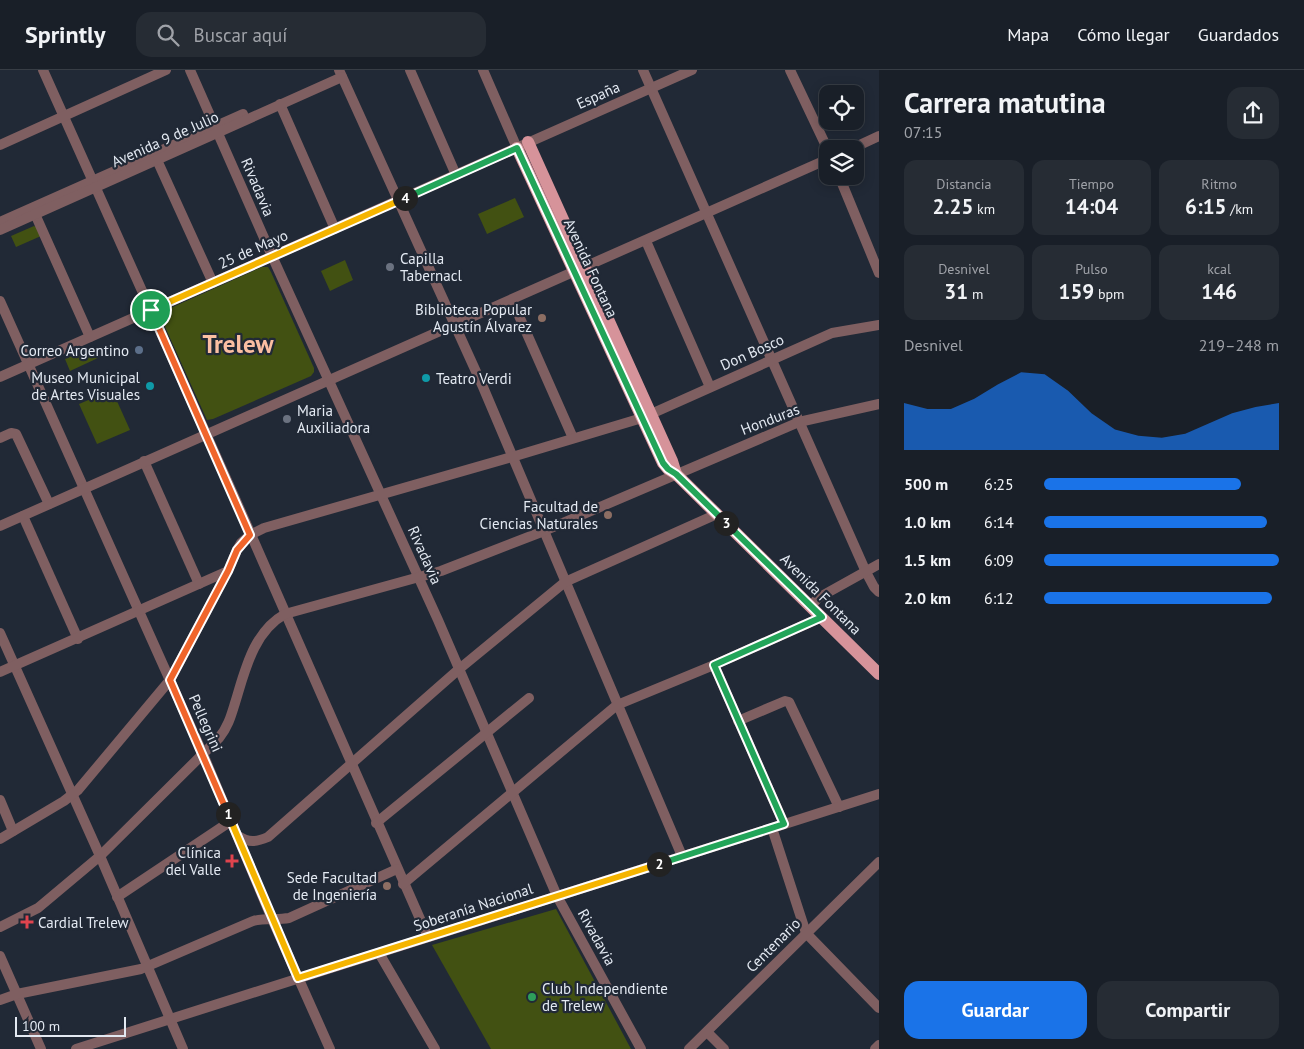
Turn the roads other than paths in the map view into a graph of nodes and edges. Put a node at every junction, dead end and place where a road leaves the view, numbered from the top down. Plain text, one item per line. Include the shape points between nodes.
1 (44, 70) edge
2 (166, 70) edge
3 (190, 70) edge
4 (410, 70) edge
5 (483, 70) edge
6 (643, 70) edge
7 (692, 70) edge
8 (790, 70) edge
9 (341, 72) edge
10 (651, 88) junction
11 (280, 104) junction
12 (64, 116) junction
13 (217, 129) junction
14 (879, 136) edge
15 (823, 140) edge
16 (864, 143) edge
17 (0, 144) edge
18 (523, 145) junction
19 (157, 160) junction
20 (819, 163) edge
21 (456, 175) junction
22 (94, 183) junction
23 (843, 185) edge
24 (399, 200) junction
25 (708, 213) junction
26 (35, 214) junction
27 (0, 222) edge
28 (335, 228) junction
29 (0, 230) edge
30 (646, 241) junction
31 (272, 256) junction
32 (580, 269) junction
33 (879, 273) edge
34 (213, 283) junction
35 (512, 300) junction
36 (0, 301) edge
37 (151, 310) junction
38 (454, 325) junction
39 (879, 325) edge
40 (90, 337) junction
41 (771, 360) junction
42 (28, 364) junction
43 (0, 377) edge
44 (328, 380) junction
45 (710, 387) junction
46 (879, 404) edge
47 (646, 416) junction
48 (799, 422) junction
49 (206, 434) junction
50 (0, 438) edge
51 (573, 438) junction
52 (512, 457) junction
53 (144, 462) junction
54 (676, 474) junction
55 (83, 488) junction
56 (382, 494) junction
57 (49, 504) junction
58 (717, 514) junction
59 (23, 516) junction
60 (0, 526) edge
61 (544, 531) junction
62 (250, 535) junction
63 (879, 564) edge
64 (228, 571) junction
65 (866, 572) junction
66 (419, 578) junction
67 (565, 582) junction
68 (199, 584) junction
69 (879, 592) edge
70 (811, 606) junction
71 (138, 611) junction
72 (285, 614) junction
73 (822, 617) junction
74 (0, 633) edge
75 (78, 639) junction
76 (714, 665) junction
77 (14, 666) junction
78 (458, 670) junction
79 (0, 672) edge
80 (879, 674) edge
81 (170, 680) junction
82 (528, 698) dead end
83 (617, 705) junction
84 (738, 721) junction
85 (487, 732) junction
86 (203, 754) junction
87 (350, 764) junction
88 (513, 793) junction
89 (879, 794) edge
90 (72, 795) junction
91 (0, 800) edge
92 (839, 807) junction
93 (231, 821) junction
94 (376, 823) junction
95 (784, 824) junction
96 (772, 828) junction
97 (13, 831) junction
98 (238, 836) junction
99 (0, 839) edge
100 (100, 856) junction
101 (682, 856) junction
102 (879, 862) edge
103 (397, 869) junction
104 (403, 884) junction
105 (557, 896) junction
106 (117, 897) junction
107 (272, 919) junction
108 (0, 927) edge
109 (806, 933) junction
110 (428, 937) junction
111 (379, 953) junction
112 (0, 956) edge
113 (148, 967) junction
114 (298, 978) junction
115 (17, 994) junction
116 (0, 1000) edge
117 (879, 1008) edge
118 (170, 1019) junction
119 (707, 1032) junction
120 (879, 1045) edge
121 (41, 1049) edge
122 (76, 1049) edge
123 (183, 1049) edge
124 (330, 1049) edge
125 (435, 1049) edge
126 (641, 1049) edge
127 (689, 1049) edge
128 (724, 1049) edge
129 (875, 1049) edge

1 - 12 street
2 - 12 street
3 - 13 street, Rivadavia
4 - 21 street
5 - 18 street, Avenida Fontana
6 - 10 street
7 - 10 street, España
8 - 15 street
9 - 11 street, Avenida 9 de Julio
9 - 13 street, Avenida 9 de Julio
9 - 24 street
10 - 18 street, España
10 - 25 street
11 - 13 street, Avenida 9 de Julio
11 - 28 street
12 - 17 street
12 - 22 street
13 - 19 street, Avenida 9 de Julio
13 - 22 street, Avenida 9 de Julio
13 - 31 street, Rivadavia
14 - 16 street
18 - 21 street, 25 de Mayo
18 - 32 main road, Avenida Fontana
19 - 22 street, Avenida 9 de Julio
19 - 34 street
20 - 25 street
21 - 24 street, 25 de Mayo
22 - 26 street, Avenida 9 de Julio
22 - 27 street, Avenida 9 de Julio
22 - 37 street
23 - 33 street
24 - 28 street, 25 de Mayo
24 - 38 street
25 - 30 street
25 - 41 street
26 - 29 street, Avenida 9 de Julio
26 - 40 street
28 - 31 street, 25 de Mayo
30 - 32 street
30 - 45 street
31 - 34 street, 25 de Mayo
31 - 44 street, Rivadavia
32 - 35 street
32 - 47 main road, Avenida Fontana
34 - 37 street, 25 de Mayo
35 - 38 street
35 - 51 street
36 - 42 street, Pellegrini
37 - 40 street, 25 de Mayo
37 - 49 street
38 - 44 street
38 - 52 street
39 - 41 street, Don Bosco via 832,333
40 - 42 street, 25 de Mayo
41 - 45 street, Don Bosco
41 - 48 street
42 - 43 street, 25 de Mayo
42 - 55 street, Pellegrini
44 - 49 street
44 - 56 street, Rivadavia
45 - 47 street, Don Bosco
46 - 48 street, Honduras
47 - 51 street, Don Bosco
47 - 54 main road, Avenida Fontana via 663,463
48 - 54 street, Honduras
48 - 65 street
49 - 53 street
49 - 62 street
50 - 57 street via 14,433 18,436
51 - 52 street, Don Bosco
52 - 56 street, Don Bosco
52 - 61 street
53 - 55 street
53 - 68 street
54 - 58 main road, Avenida Fontana
54 - 61 street, Honduras
55 - 57 street
55 - 71 street, Pellegrini
56 - 62 street, Don Bosco via 264,528
56 - 66 street, Rivadavia
57 - 59 street
58 - 67 street
58 - 70 main road, Avenida Fontana
59 - 60 street
59 - 75 street
61 - 66 street, Honduras
61 - 67 street
62 - 64 street via 237,550
62 - 72 street
63 - 65 street
64 - 68 street
64 - 81 street
65 - 69 street
65 - 70 street via 818,598
66 - 72 street, Honduras
66 - 78 street, Rivadavia
67 - 78 street
67 - 83 street
68 - 71 street
70 - 73 main road, Avenida Fontana
71 - 75 street
71 - 81 street, Pellegrini
72 - 86 street via 268,626 257,641 225,730
72 - 87 street
73 - 76 street
73 - 80 main road, Avenida Fontana
74 - 77 street
75 - 77 street
76 - 83 street
76 - 84 street
77 - 79 street
77 - 90 street
78 - 85 street, Rivadavia
78 - 87 street
81 - 86 street, Pellegrini
81 - 90 street
82 - 85 street
83 - 88 street
83 - 101 street
84 - 92 street via 789,702
84 - 95 street
85 - 88 street, Rivadavia
85 - 94 street
86 - 93 street, Pellegrini
86 - 100 street
87 - 94 street
87 - 98 street via 268,837 246,842
88 - 104 street
88 - 105 street, Rivadavia
89 - 92 street, Soberanía Nacional
90 - 97 street
90 - 100 street
91 - 97 street
92 - 95 street, Soberanía Nacional
93 - 98 street, Pellegrini
93 - 106 street
94 - 103 street
95 - 96 street, Soberanía Nacional
96 - 101 street, Soberanía Nacional
96 - 109 street
97 - 99 street
98 - 107 street, Pellegrini
100 - 106 street
100 - 108 street via 38,908
101 - 105 street, Soberanía Nacional
102 - 109 street, Centenario
103 - 104 street
103 - 107 street via 289,918
104 - 110 street
105 - 110 street, Soberanía Nacional
105 - 126 street, Rivadavia
106 - 113 street
107 - 113 street via 253,921
107 - 114 street, Pellegrini
109 - 117 street
109 - 119 street, Centenario
110 - 111 street, Soberanía Nacional
111 - 114 street, Soberanía Nacional
111 - 125 street
112 - 115 street
113 - 115 street
113 - 118 street
114 - 118 street, Soberanía Nacional
114 - 124 street, Pellegrini
115 - 116 street
115 - 121 street
118 - 122 street, Soberanía Nacional
118 - 123 street
119 - 127 street, Centenario
119 - 128 street
120 - 129 street

